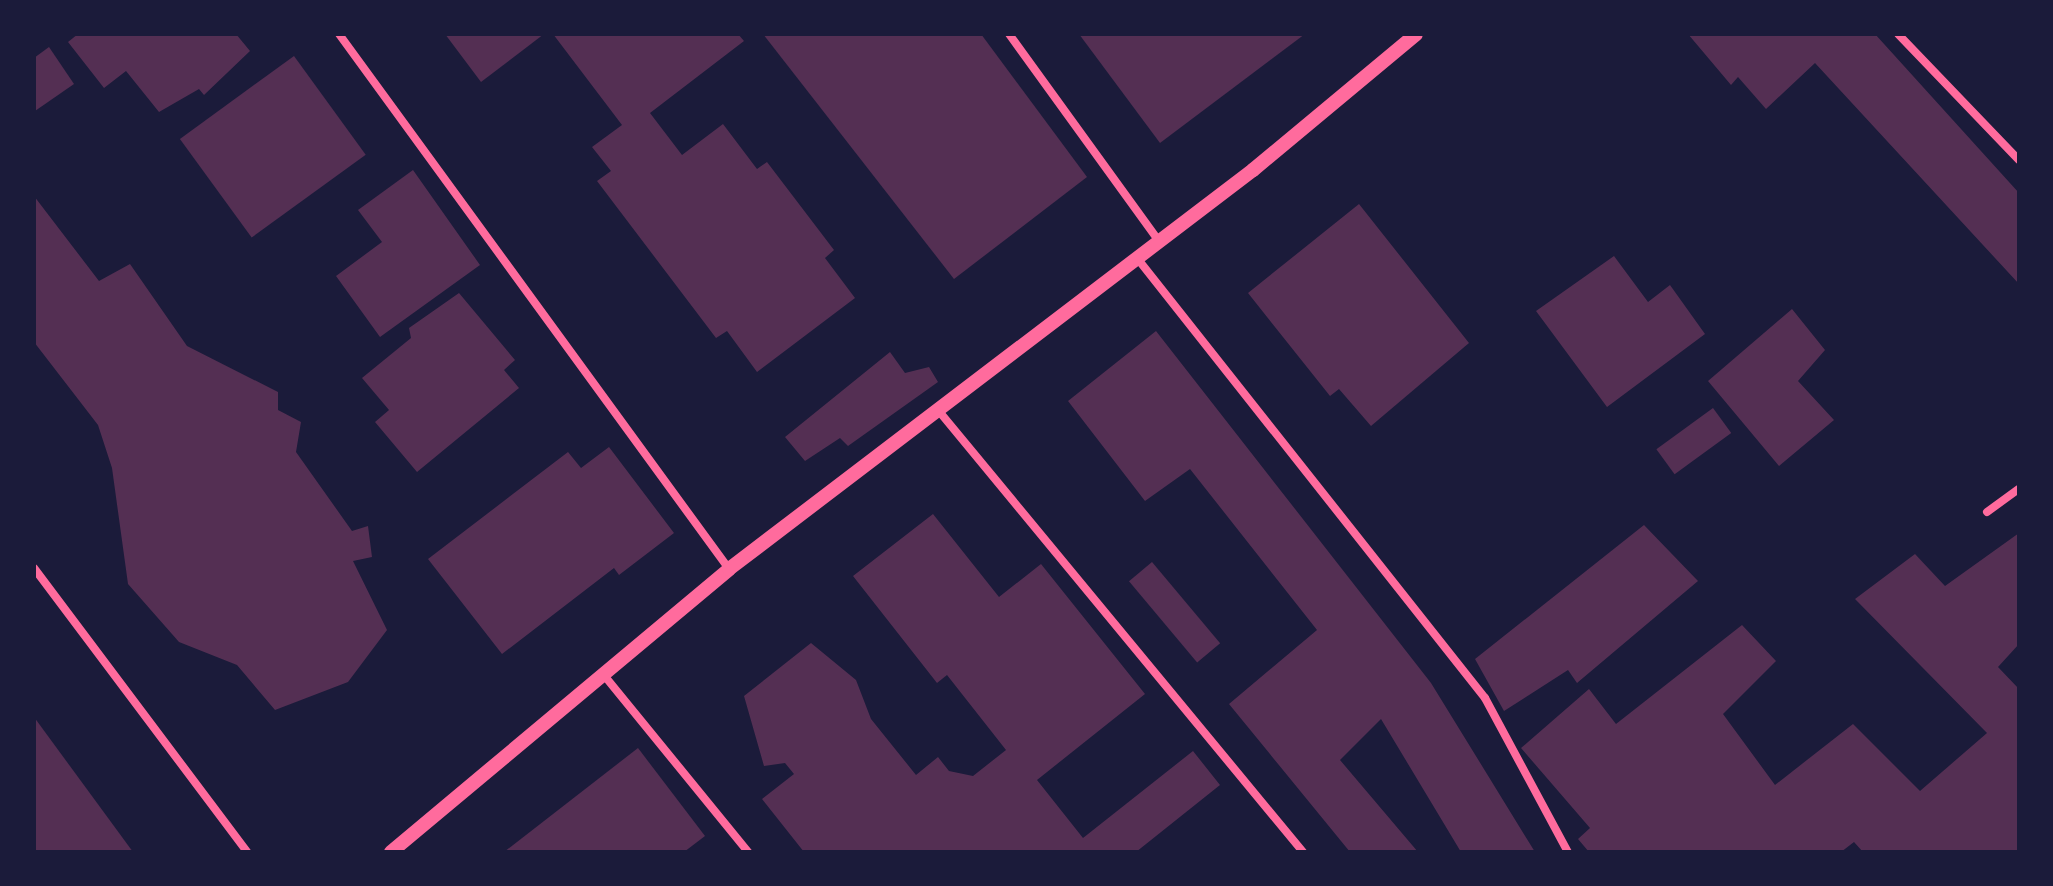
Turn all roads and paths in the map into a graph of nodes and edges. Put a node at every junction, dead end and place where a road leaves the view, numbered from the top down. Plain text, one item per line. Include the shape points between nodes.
1 (339, 34) edge
2 (1009, 34) edge
3 (1416, 34) edge
4 (1898, 34) edge
5 (2019, 160) edge
6 (1159, 241) junction
7 (1137, 258) junction
8 (938, 410) junction
9 (2019, 489) edge
10 (1987, 512) dead end
11 (34, 568) edge
12 (729, 569) junction
13 (603, 674) junction
14 (247, 852) edge
15 (391, 852) edge
16 (748, 852) edge
17 (1303, 852) edge
18 (1568, 852) edge

1 - 12 street
2 - 6 street
3 - 6 street
4 - 5 street
6 - 7 street
7 - 8 street
7 - 18 street via 1485,698
8 - 12 street
8 - 17 street
9 - 10 street
11 - 14 street
12 - 13 street
13 - 15 street
13 - 16 street

